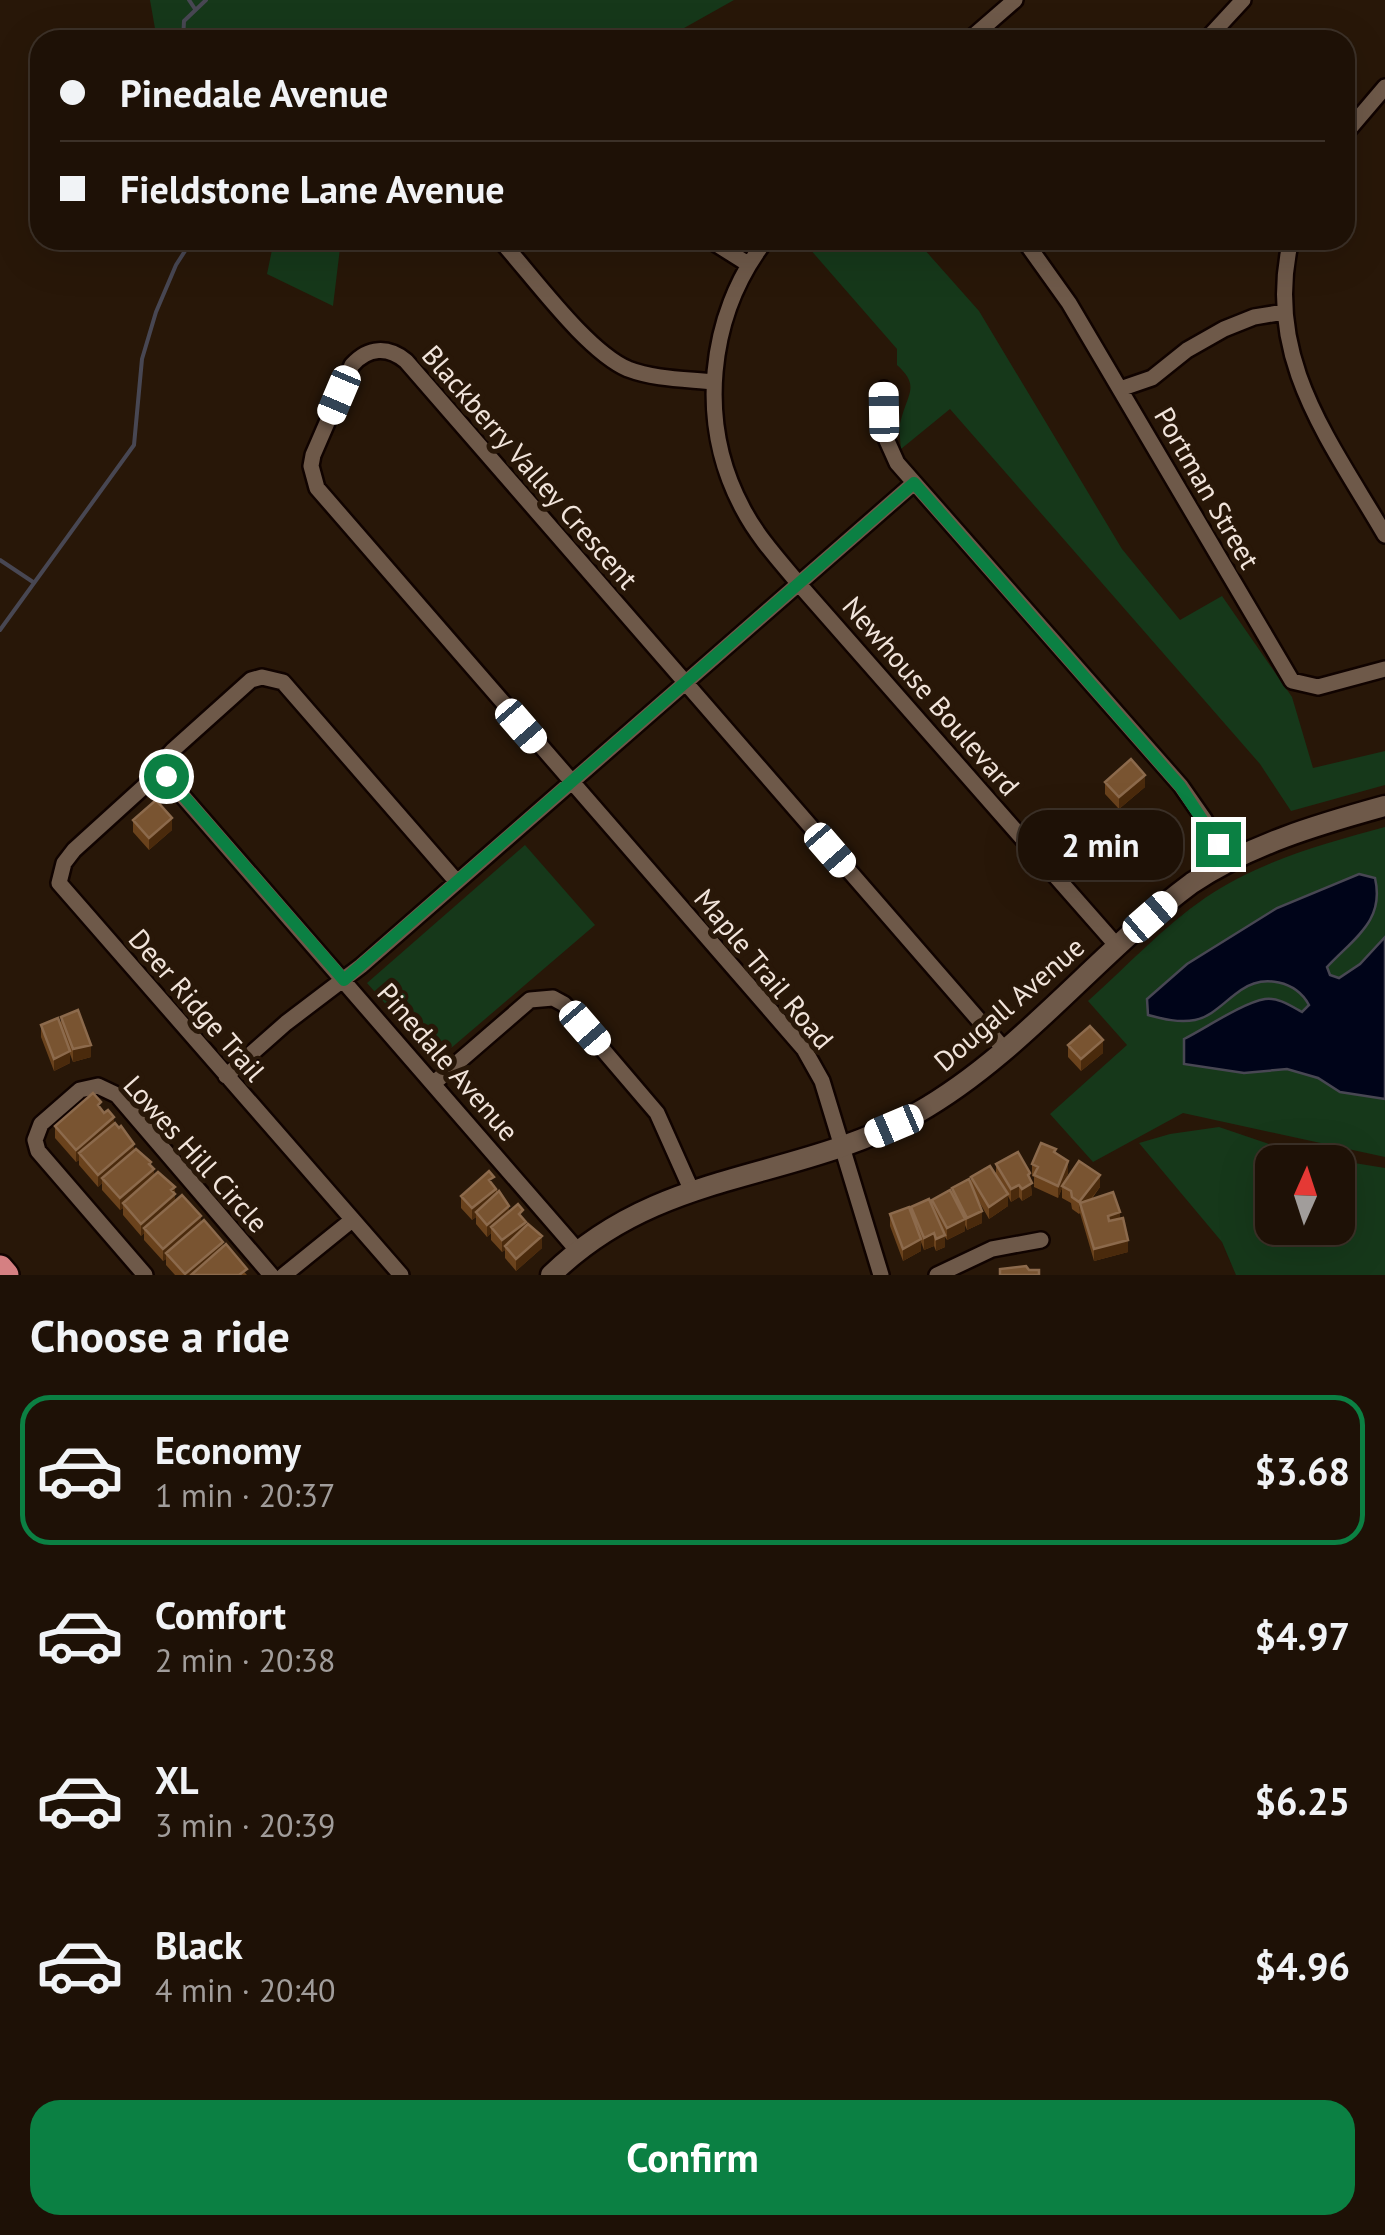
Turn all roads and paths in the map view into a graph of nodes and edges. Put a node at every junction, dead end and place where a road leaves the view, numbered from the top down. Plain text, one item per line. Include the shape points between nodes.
1 (1014, 0) edge
2 (1243, 0) edge
3 (980, 30) edge
4 (1215, 30) edge
5 (1385, 87) edge
6 (1355, 122) edge
7 (509, 250) edge
8 (726, 250) edge
9 (758, 250) edge
10 (1031, 250) edge
11 (1288, 250) edge
12 (748, 264) junction
13 (1284, 312) junction
14 (714, 382) junction
15 (884, 389) dead end
16 (1120, 389) junction
17 (914, 483) junction
18 (1385, 535) edge
19 (798, 583) junction
20 (1385, 669) edge
21 (684, 684) junction
22 (161, 771) junction
23 (570, 784) junction
24 (1385, 806) edge
25 (1226, 861) junction
26 (457, 882) junction
27 (1117, 946) junction
28 (344, 980) junction
29 (1004, 1049) junction
30 (226, 1076) junction
31 (434, 1083) junction
32 (843, 1146) junction
33 (691, 1189) junction
34 (352, 1220) junction
35 (1041, 1240) dead end
36 (578, 1250) junction
37 (0, 1268) edge
38 (6, 1275) edge
39 (145, 1275) edge
40 (271, 1275) edge
41 (284, 1275) edge
42 (401, 1275) edge
43 (551, 1275) edge
44 (882, 1275) edge
45 (937, 1275) edge

1 - 3 street
2 - 4 street
5 - 6 street
7 - 14 street via 616,363 643,374
8 - 12 street
9 - 12 street, Newhouse Boulevard
10 - 16 street, Portman Street
11 - 13 street
12 - 14 street, Newhouse Boulevard via 726,314
13 - 16 street via 1224,329 1152,378
13 - 18 street via 1297,372 1323,432
14 - 19 street, Newhouse Boulevard via 731,484 757,534
15 - 17 street via 884,434
16 - 20 street, Portman Street via 1292,682 1318,687
17 - 19 street
17 - 25 street via 1180,786
19 - 21 street
19 - 27 street, Newhouse Boulevard
21 - 23 street
21 - 23 street, Blackberry Valley Crescent via 406,361 389,350 359,358 313,455 316,488
21 - 29 street, Blackberry Valley Crescent
22 - 26 street via 172,750 251,680 273,678
22 - 28 street, Pinedale Avenue
22 - 30 street, Deer Ridge Trail via 74,850 58,883
23 - 26 street
23 - 32 street, Maple Trail Road via 804,1049
24 - 25 street, Dougall Avenue via 1298,830
25 - 27 street, Dougall Avenue
26 - 28 street
27 - 29 street, Dougall Avenue
28 - 30 street
28 - 31 street, Pinedale Avenue
29 - 32 street, Dougall Avenue via 931,1104
30 - 34 street, Deer Ridge Trail
31 - 33 street via 530,1000 553,998 649,1100
31 - 36 street, Pinedale Avenue
32 - 33 street, Dougall Avenue
32 - 44 street, Maple Trail Road
33 - 36 street, Dougall Avenue
34 - 41 street
34 - 42 street, Deer Ridge Trail
35 - 45 street via 992,1249
36 - 43 street, Dougall Avenue
37 - 38 highway
39 - 40 street, Lowes Hill Circle via 38,1151 41,1124 88,1087 116,1095

